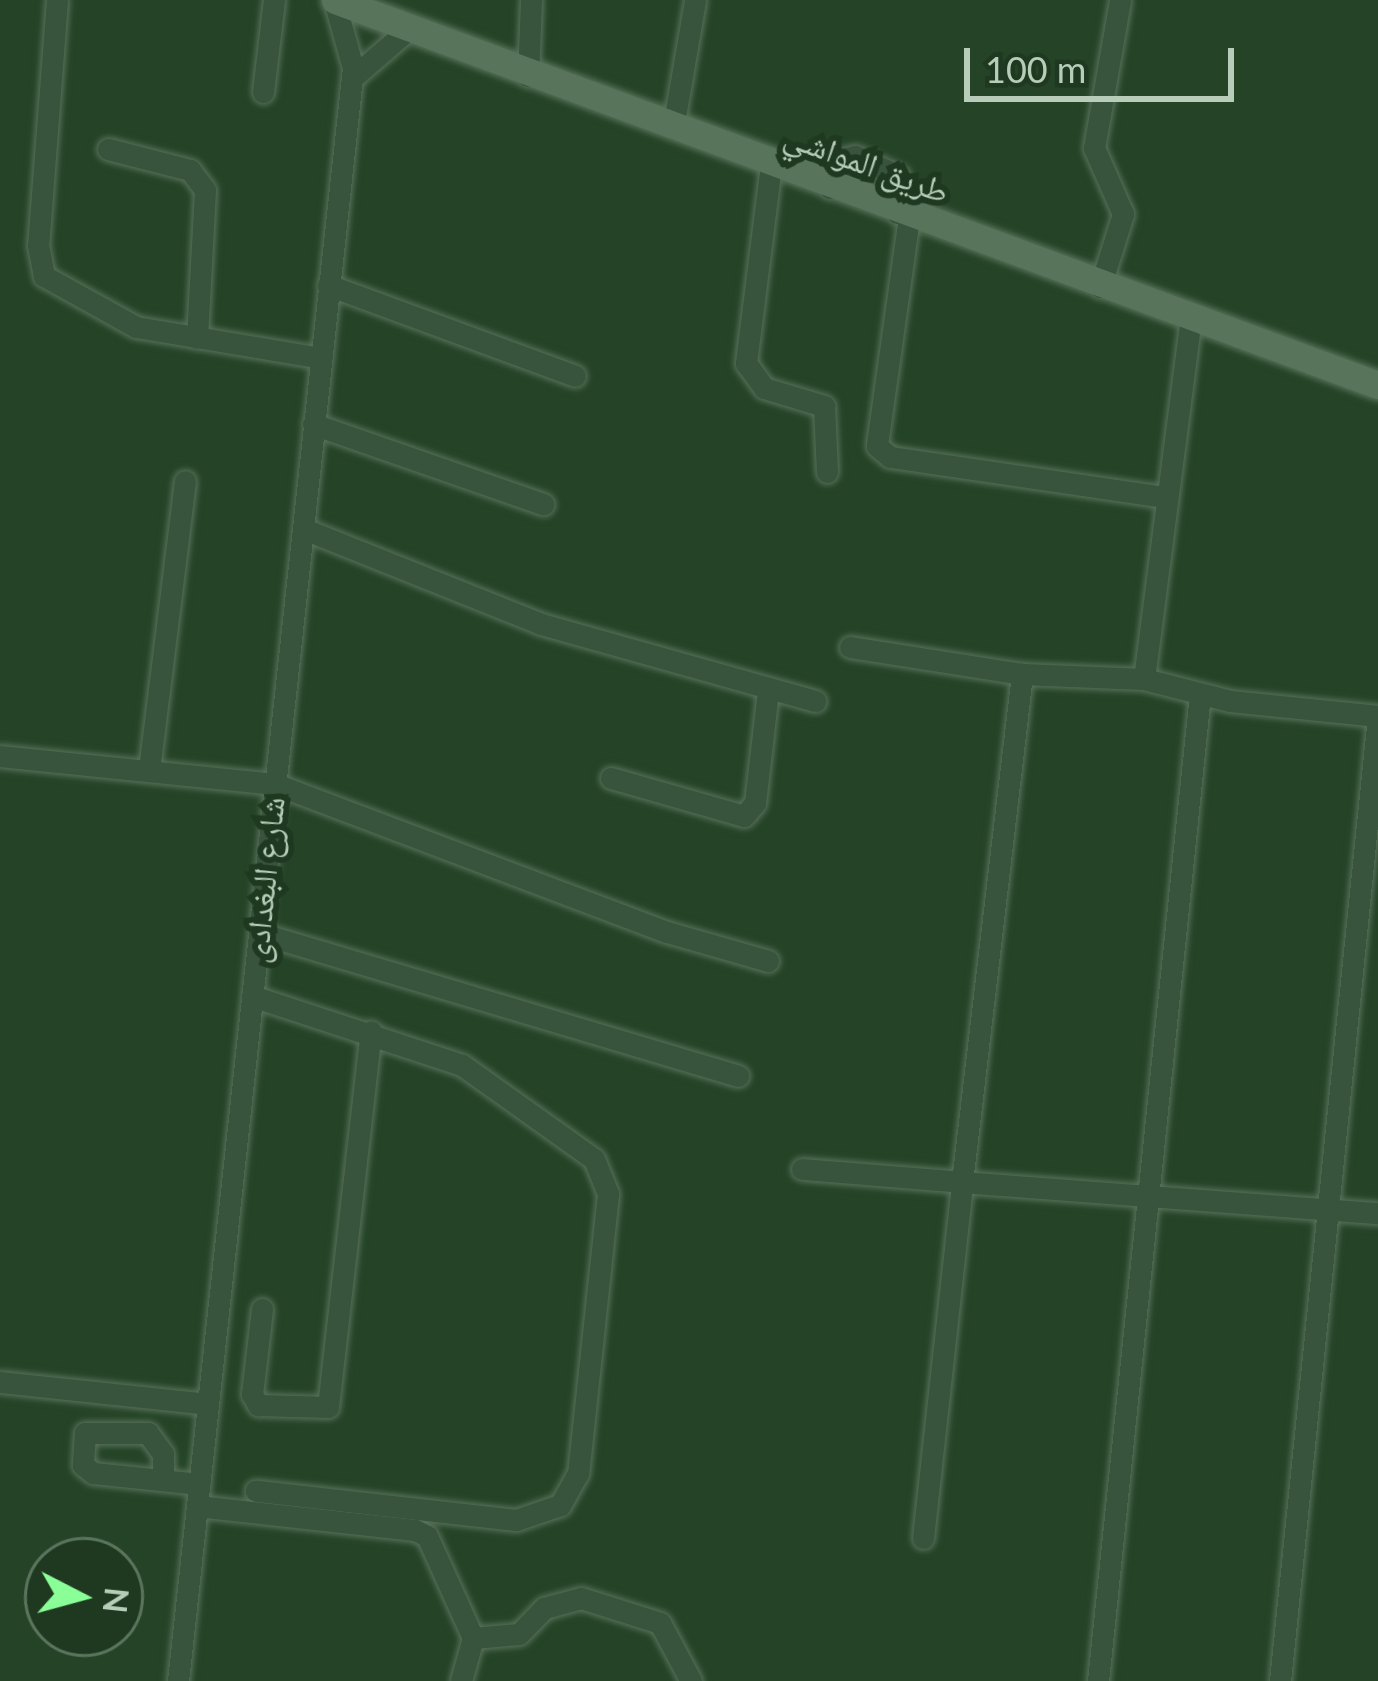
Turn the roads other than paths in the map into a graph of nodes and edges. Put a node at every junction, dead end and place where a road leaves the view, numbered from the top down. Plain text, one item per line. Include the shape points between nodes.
1 (57, 0) edge
2 (274, 0) edge
3 (334, 0) edge
4 (531, 0) edge
5 (695, 0) edge
6 (1120, 0) edge
7 (411, 27) junction
8 (528, 76) junction
9 (352, 79) junction
10 (263, 92) dead end
11 (673, 128) junction
12 (109, 149) dead end
13 (771, 165) junction
14 (830, 188) junction
15 (903, 215) junction
16 (328, 285) junction
17 (1100, 287) junction
18 (1191, 319) junction
19 (196, 338) junction
20 (321, 358) junction
21 (574, 376) dead end
22 (1378, 385) edge
23 (314, 424) junction
24 (827, 472) dead end
25 (185, 481) dead end
26 (1165, 497) junction
27 (543, 504) dead end
28 (304, 529) junction
29 (850, 646) dead end
30 (1022, 674) junction
31 (1144, 679) junction
32 (768, 692) junction
33 (1200, 694) junction
34 (815, 701) dead end
35 (1378, 716) edge
36 (0, 756) edge
37 (149, 770) junction
38 (611, 778) dead end
39 (275, 784) junction
40 (259, 933) junction
41 (768, 961) dead end
42 (252, 996) junction
43 (371, 1031) junction
44 (738, 1076) dead end
45 (802, 1169) dead end
46 (962, 1182) junction
47 (1147, 1198) junction
48 (1327, 1208) junction
49 (1378, 1213) edge
50 (262, 1309) dead end
51 (0, 1382) edge
52 (208, 1404) junction
53 (163, 1480) dead end
54 (256, 1491) dead end
55 (198, 1495) junction
56 (923, 1538) dead end
57 (472, 1638) junction
58 (178, 1681) edge
59 (461, 1681) edge
60 (691, 1681) edge
61 (1098, 1681) edge
62 (1280, 1681) edge

1 - 19 street via 38,263 54,285 136,327
2 - 10 street
3 - 7 main road, طريق المواشي
3 - 9 street, شارع البغدادى via 351,46
4 - 8 street
5 - 11 street
6 - 17 street via 1094,148 1124,214
7 - 8 main road, طريق المواشي
7 - 9 street
8 - 11 main road, طريق المواشي
9 - 16 street, شارع البغدادى
11 - 13 main road, طريق المواشي
12 - 19 street via 190,170 205,190
13 - 14 main road, طريق المواشي
13 - 24 street via 746,362 764,388 824,406
14 - 15 main road, طريق المواشي
14 - 15 street via 844,159 855,156 899,176
15 - 17 main road, طريق المواشي
15 - 26 street via 877,446 890,458
16 - 20 street, شارع البغدادى
16 - 21 street
17 - 18 main road, طريق المواشي
18 - 22 main road, طريق المواشي
18 - 26 street
19 - 20 street
20 - 23 street, شارع البغدادى
23 - 27 street
23 - 28 street, شارع البغدادى
25 - 37 street
26 - 31 street
28 - 32 street via 541,624
28 - 39 street, شارع البغدادى
29 - 30 street
30 - 31 street
30 - 46 street
31 - 33 street
32 - 34 street
32 - 38 street via 754,803 744,816
33 - 35 street
33 - 47 street
35 - 48 street
36 - 37 street
37 - 39 street
39 - 40 street, شارع البغدادى
39 - 41 street via 668,932
40 - 42 street, شارع البغدادى
40 - 44 street
42 - 43 street
42 - 52 street, شارع البغدادى
43 - 50 street via 332,1395 318,1412 258,1405 252,1394
43 - 54 street via 462,1065 603,1172 608,1194 578,1473 560,1505 516,1520
45 - 46 street
46 - 47 street
46 - 56 street
47 - 48 street
47 - 61 street
48 - 49 street
48 - 62 street
51 - 52 street
52 - 55 street, شارع البغدادى
53 - 55 street
55 - 57 street via 427,1536
55 - 58 street, شارع البغدادى
57 - 59 street
57 - 60 street via 519,1634 544,1608 581,1598 614,1604 660,1623

